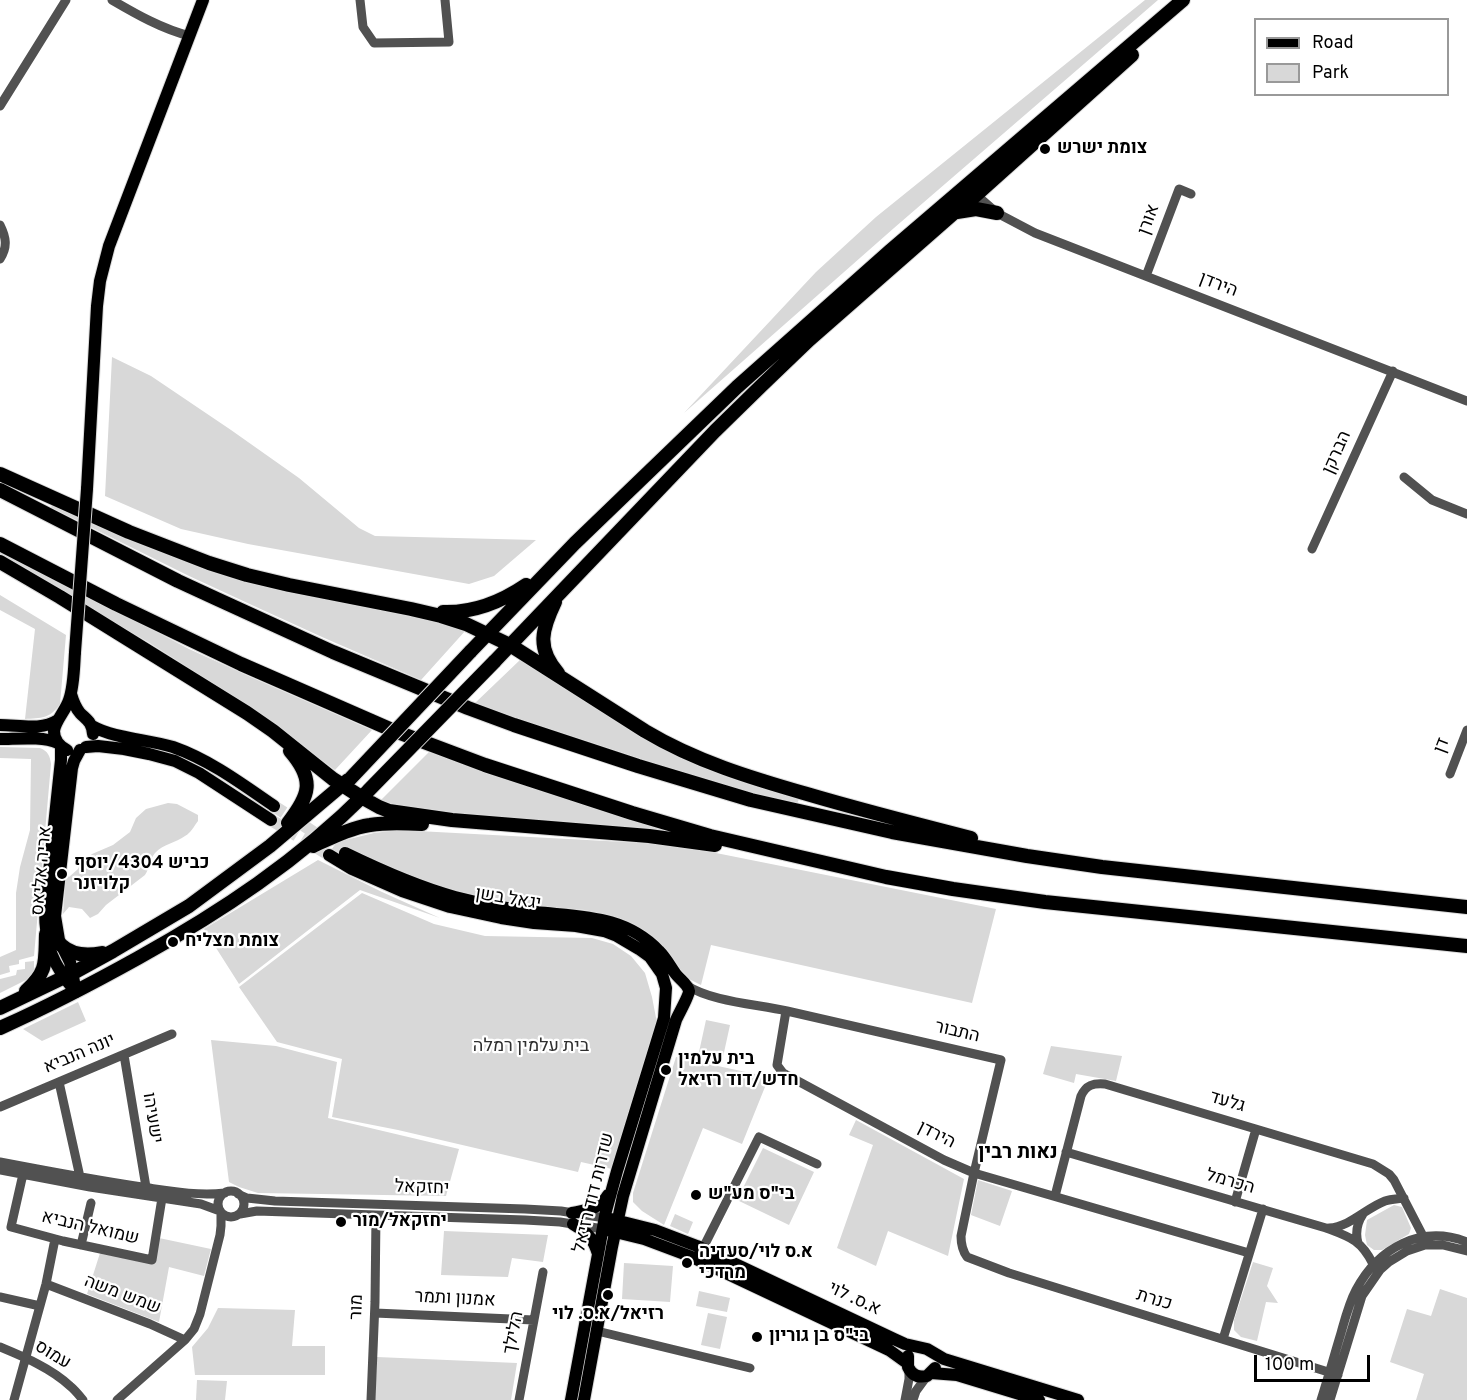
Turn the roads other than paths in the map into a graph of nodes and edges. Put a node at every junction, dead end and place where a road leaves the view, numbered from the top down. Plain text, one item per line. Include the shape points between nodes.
1 (66, 0) edge
2 (112, 0) edge
3 (203, 0) edge
4 (360, 0) edge
5 (445, 0) edge
6 (1183, 0) edge
7 (1194, 0) edge
8 (190, 36) junction
9 (0, 106) edge
10 (991, 182) junction
11 (972, 190) junction
12 (1191, 194) dead end
13 (955, 212) junction
14 (997, 213) junction
15 (0, 225) edge
16 (0, 259) edge
17 (1146, 276) junction
18 (1393, 371) junction
19 (1467, 401) edge
20 (0, 474) edge
21 (1404, 477) dead end
22 (0, 490) edge
23 (1467, 514) edge
24 (575, 543) junction
25 (0, 544) edge
26 (1312, 549) dead end
27 (0, 562) edge
28 (560, 591) junction
29 (411, 609) junction
30 (488, 633) junction
31 (510, 645) junction
32 (71, 694) junction
33 (596, 700) junction
34 (81, 714) junction
35 (59, 719) junction
36 (0, 725) edge
37 (92, 726) junction
38 (1467, 730) edge
39 (273, 731) junction
40 (0, 738) edge
41 (59, 744) junction
42 (83, 748) junction
43 (1450, 774) dead end
44 (346, 782) junction
45 (365, 794) junction
46 (274, 806) tunnel mouth
47 (271, 820) tunnel mouth
48 (519, 826) junction
49 (270, 846) junction
50 (300, 852) junction
51 (345, 853) tunnel mouth
52 (329, 855) tunnel mouth
53 (1073, 863) junction
54 (886, 878) junction
55 (1467, 907) edge
56 (46, 934) junction
57 (61, 945) junction
58 (1467, 946) edge
59 (113, 951) junction
60 (68, 975) junction
61 (684, 984) junction
62 (76, 992) junction
63 (665, 993) junction
64 (714, 997) junction
65 (16, 1002) junction
66 (685, 1002) junction
67 (0, 1008) edge
68 (786, 1011) junction
69 (0, 1028) edge
70 (172, 1034) dead end
71 (124, 1055) junction
72 (59, 1082) junction
73 (0, 1107) edge
74 (1256, 1129) junction
75 (1066, 1152) junction
76 (0, 1162) edge
77 (817, 1164) dead end
78 (0, 1170) edge
79 (974, 1173) junction
80 (23, 1174) junction
81 (1389, 1174) junction
82 (80, 1177) junction
83 (146, 1187) junction
84 (617, 1192) junction
85 (225, 1193) junction
86 (238, 1194) junction
87 (1055, 1196) junction
88 (162, 1198) junction
89 (1404, 1198) junction
90 (1235, 1202) junction
91 (1383, 1202) junction
92 (91, 1203) dead end
93 (1263, 1209) junction
94 (220, 1212) junction
95 (1363, 1214) junction
96 (238, 1215) junction
97 (376, 1215) junction
98 (573, 1218) junction
99 (610, 1224) junction
100 (1326, 1228) junction
101 (656, 1230) junction
102 (55, 1239) junction
103 (644, 1239) junction
104 (1424, 1240) junction
105 (1467, 1242) edge
106 (1358, 1243) junction
107 (81, 1245) junction
108 (217, 1246) junction
109 (1467, 1251) edge
110 (963, 1252) joint
111 (1249, 1253) junction
112 (701, 1254) junction
113 (604, 1258) junction
114 (1373, 1264) junction
115 (543, 1272) dead end
116 (46, 1284) junction
117 (0, 1296) edge
118 (40, 1305) junction
119 (375, 1313) junction
120 (534, 1320) junction
121 (597, 1331) junction
122 (1223, 1339) junction
123 (181, 1343) junction
124 (0, 1347) edge
125 (927, 1349) junction
126 (26, 1358) junction
127 (908, 1367) junction
128 (750, 1368) dead end
129 (929, 1374) junction
130 (1333, 1374) junction
131 (14, 1400) edge
132 (83, 1400) edge
133 (117, 1400) edge
134 (370, 1400) edge
135 (519, 1400) edge
136 (571, 1400) edge
137 (584, 1400) edge
138 (905, 1400) edge
139 (913, 1400) edge
140 (1039, 1400) edge
141 (1078, 1400) edge
142 (1321, 1400) edge
143 (1330, 1400) edge

1 - 9 street
2 - 8 street
3 - 8 main road
4 - 5 street via 363,27 374,43 449,42
6 - 11 highway
7 - 10 highway
8 - 32 main road, bridge via 102,272
10 - 11 highway
10 - 14 highway via 990,197
11 - 13 highway
11 - 14 street, הירדן
11 - 24 highway via 890,251 737,387
12 - 17 street, אורן via 1179,189
13 - 14 highway via 976,209
13 - 28 highway via 761,386
14 - 17 street, הירדן via 1035,233
15 - 16 street via 5,249
17 - 18 street, הירדן
18 - 19 street, הירדן
18 - 26 street, הברקן
20 - 29 highway via 209,563 289,585
21 - 23 street via 1431,500
22 - 53 highway via 249,614 514,725 695,784 796,811 997,852
24 - 29 highway via 531,582 481,608 454,613
24 - 30 highway
25 - 54 highway via 241,664 446,751 687,829
27 - 39 highway
28 - 31 highway
28 - 33 highway via 544,627 546,655 562,677
29 - 30 highway
30 - 31 highway
30 - 44 highway, bridge
31 - 33 highway
31 - 45 highway, bridge
32 - 34 main road
32 - 35 main road
33 - 53 highway via 672,747 734,771 896,819
34 - 35 main road via 70,713
34 - 37 main road
35 - 36 main road via 43,726
35 - 41 main road via 54,731
37 - 42 main road via 92,738
37 - 46 main road via 189,753
38 - 43 street, דן
39 - 44 highway
39 - 49 highway via 297,760 307,787 300,807
40 - 41 main road
41 - 42 main road via 70,751
41 - 56 main road, אריה אליאס via 61,760 45,910
42 - 47 main road via 124,749 175,761 199,772
42 - 57 main road, אריה אליאס via 72,768 56,903
44 - 45 highway
44 - 49 highway
45 - 48 highway via 379,807 401,813
45 - 50 highway
48 - 50 highway via 381,824 360,827
48 - 54 highway via 694,841
49 - 59 highway via 189,906
50 - 62 highway via 190,928
51 - 61 main road, יגאל בשן via 453,896 502,907 607,920 635,932 658,949
52 - 63 main road, יגאל בשן via 402,891 450,907 534,923 591,928 617,936 650,957 662,974
53 - 55 highway
54 - 58 highway via 1045,902
56 - 60 main road, אריה אליאס via 52,956
56 - 65 highway via 42,975
57 - 59 highway via 81,955
57 - 60 main road, אריה אליאס via 70,962
59 - 60 highway
60 - 62 main road, אריה אליאס
60 - 65 highway
61 - 63 main road via 671,982
61 - 64 street, התבור
61 - 66 main road via 689,994
62 - 69 highway
63 - 66 main road via 673,1005
63 - 84 main road, שדרות דוד רזיאל via 662,1027
64 - 66 street, התבור
64 - 68 street, התבור
65 - 67 highway
66 - 84 main road, שדרות דוד רזיאל
68 - 79 street, הירדן via 777,1065 783,1073
68 - 79 street, התבור via 1001,1060
70 - 71 street, יונה הנביא
71 - 72 street, יונה הנביא
71 - 83 street, ישעיהו
72 - 73 street, יונה הנביא
72 - 82 street
74 - 75 street, גלעד via 1105,1084 1093,1084 1081,1096
74 - 81 street, גלעד via 1373,1164
74 - 90 street
75 - 87 street, גלעד
75 - 90 street, הכרמל
76 - 82 street
77 - 112 street via 759,1137
78 - 80 street
79 - 87 street, הירדן
79 - 110 street, התבור via 961,1236
80 - 88 street
80 - 102 street, שמואל הנביא via 11,1227
81 - 89 street
81 - 91 street via 1390,1190
82 - 83 street
83 - 85 street via 201,1195
84 - 98 main road via 600,1206
84 - 99 main road, שדרות דוד רזיאל
84 - 101 main road via 630,1215
85 - 86 street
85 - 94 street via 219,1199
86 - 96 street via 244,1203
86 - 98 street, יחזקאל via 275,1201 525,1209
87 - 111 street, הירדן
88 - 94 street via 201,1204
88 - 107 street, שמואל הנביא via 152,1260
89 - 91 street
89 - 104 street
90 - 93 street, הכרמל
91 - 95 street
92 - 107 street
93 - 100 street, הכרמל
93 - 111 street
94 - 96 street via 228,1217
94 - 108 street via 222,1226
95 - 100 street via 1341,1226
95 - 106 street via 1357,1229
96 - 97 street, יחזקאל via 257,1211
96 - 108 street
97 - 98 street, יחזקאל
97 - 119 street, מור
98 - 99 street, יחזקאל
98 - 113 main road
99 - 101 main road, א.ס. לוי
99 - 103 main road, א.ס. לוי
99 - 113 main road, שדרות דוד רזיאל
100 - 106 street, הכרמל
101 - 112 main road, א.ס. לוי
102 - 107 street, שמואל הנביא
102 - 116 street
103 - 112 main road, א.ס. לוי
103 - 113 main road via 623,1245
104 - 105 street via 1444,1236
104 - 109 street
104 - 114 street via 1402,1243
104 - 130 street via 1372,1279
106 - 114 street, הכרמל
108 - 123 street via 200,1314 194,1329
110 - 122 street, כנרת via 1001,1270
111 - 122 street
112 - 125 main road, א.ס. לוי via 894,1339
112 - 127 main road, א.ס. לוי via 889,1350
113 - 121 main road, שדרות דוד רזיאל
113 - 136 main road, שדרות דוד רזיאל
114 - 130 street via 1354,1292
115 - 120 street, הלילך
116 - 118 street
116 - 123 street, שמש משה via 150,1324
117 - 118 street
118 - 126 street
119 - 120 street, אמנון ותמר
119 - 134 street, מור
120 - 135 street, הלילך
121 - 128 street
121 - 137 main road, שדרות דוד רזיאל
122 - 130 street, כנרת
123 - 133 street
124 - 126 street, עמוס
125 - 127 main road via 913,1350 907,1358
125 - 129 main road via 936,1359
125 - 141 main road, א.ס. לוי via 944,1359
126 - 131 street
126 - 132 street, עמוס via 55,1374
127 - 129 main road via 917,1376
127 - 138 street
129 - 139 street
129 - 140 main road via 957,1375
130 - 142 street
130 - 143 street

